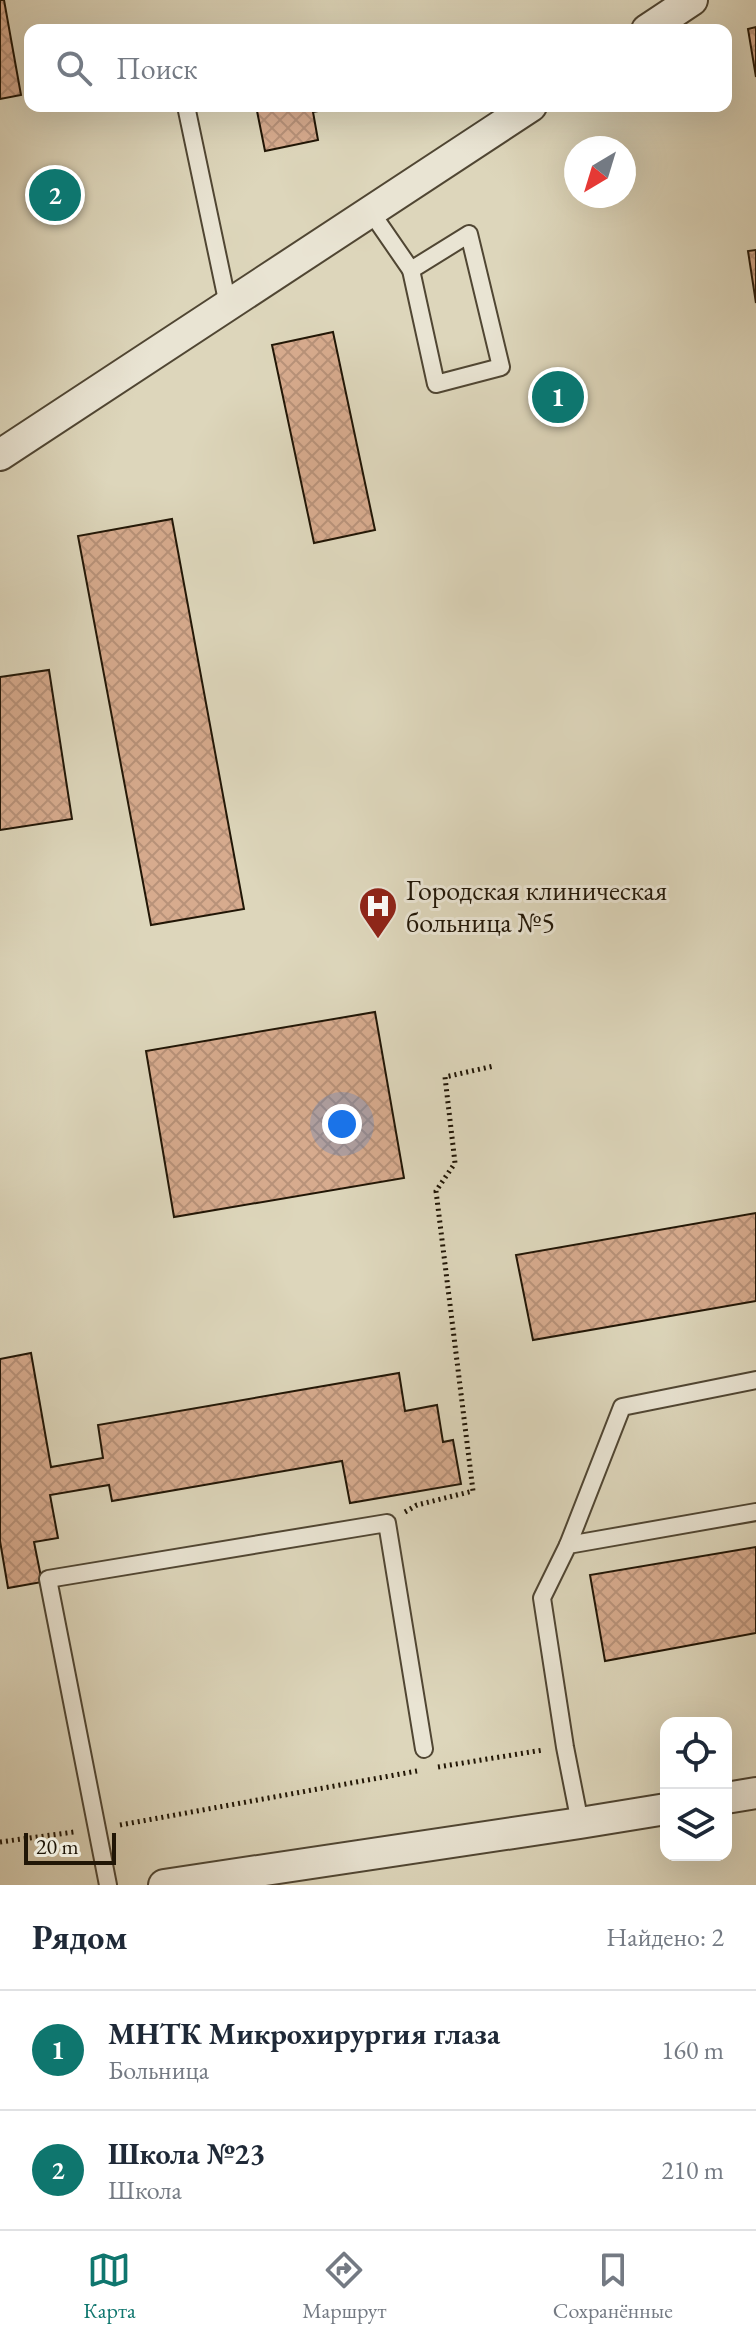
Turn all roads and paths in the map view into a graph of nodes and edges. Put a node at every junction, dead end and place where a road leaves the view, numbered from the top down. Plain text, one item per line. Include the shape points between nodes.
1 (692, 0) edge
2 (656, 24) edge
3 (187, 112) edge
4 (522, 112) edge
5 (371, 212) junction
6 (411, 270) junction
7 (228, 305) junction
8 (0, 455) edge
9 (494, 1066) dead end
10 (756, 1380) edge
11 (756, 1512) edge
12 (387, 1523) junction
13 (568, 1545) junction
14 (565, 1747) junction
15 (424, 1749) dead end
16 (756, 1793) edge
17 (732, 1797) edge
18 (660, 1810) edge
19 (580, 1823) junction
20 (96, 1830) junction
21 (0, 1842) edge
22 (108, 1885) edge
23 (164, 1885) edge

1 - 2 street
3 - 7 lane
4 - 5 street
5 - 6 lane
5 - 7 street
6 - 6 lane via 436,384 501,367 469,234
7 - 8 street
9 - 12 path via 445,1077 455,1163 436,1191 473,1491 417,1505
10 - 13 lane via 622,1407
11 - 13 lane
12 - 15 lane
12 - 20 lane via 48,1579
13 - 14 lane via 542,1598
14 - 19 lane
14 - 20 path
16 - 17 street
18 - 19 street
19 - 23 street
20 - 21 path
20 - 22 lane

